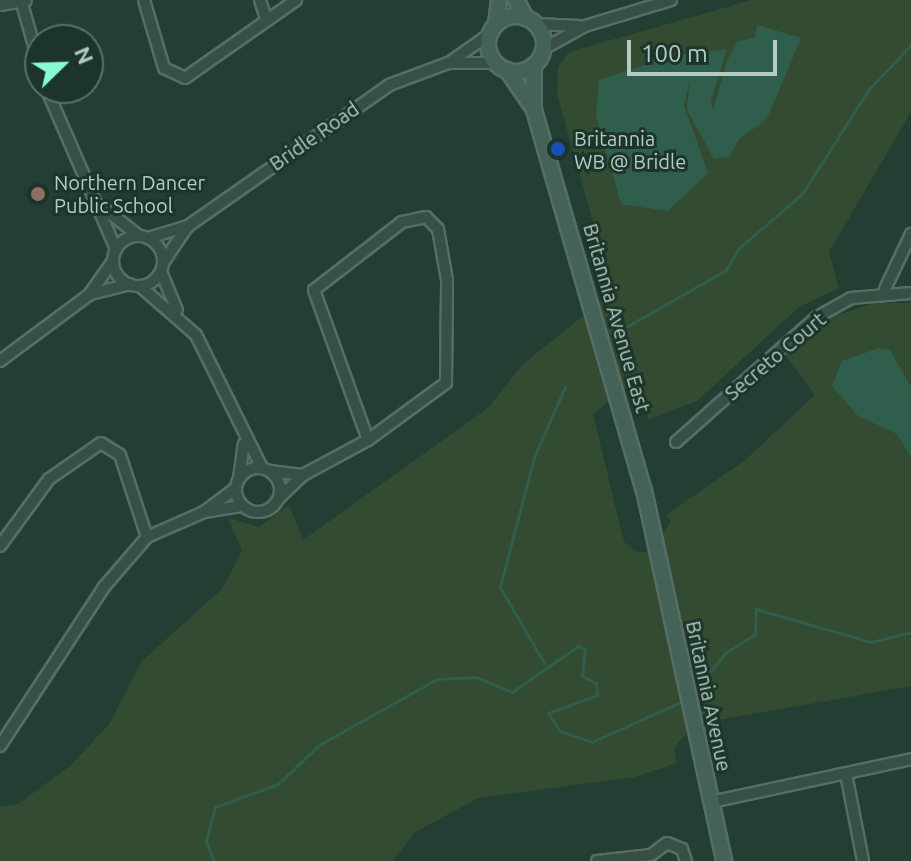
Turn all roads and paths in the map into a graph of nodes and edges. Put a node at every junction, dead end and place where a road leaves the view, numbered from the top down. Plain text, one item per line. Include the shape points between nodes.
1 (144, 0) edge
2 (260, 0) edge
3 (296, 0) edge
4 (499, 0) edge
5 (516, 0) edge
6 (671, 0) edge
7 (24, 1) edge
8 (0, 5) edge
9 (266, 19) junction
10 (530, 21) junction
11 (30, 24) edge
12 (585, 26) junction
13 (493, 29) junction
14 (543, 49) junction
15 (448, 63) junction
16 (534, 65) junction
17 (501, 67) junction
18 (52, 104) edge
19 (534, 110) junction
20 (104, 209) junction
21 (188, 226) junction
22 (911, 234) edge
23 (144, 237) junction
24 (116, 249) junction
25 (113, 261) junction
26 (162, 267) junction
27 (136, 286) junction
28 (885, 289) junction
29 (911, 293) edge
30 (89, 295) junction
31 (180, 315) junction
32 (0, 361) edge
33 (368, 440) junction
34 (244, 442) junction
35 (676, 442) dead end
36 (266, 469) junction
37 (303, 475) junction
38 (237, 483) junction
39 (279, 498) junction
40 (242, 506) junction
41 (204, 512) junction
42 (147, 537) junction
43 (655, 539) joint
44 (0, 546) edge
45 (0, 746) edge
46 (911, 759) edge
47 (846, 774) junction
48 (711, 802) junction
49 (652, 858) edge
50 (597, 861) edge
51 (686, 861) edge
52 (724, 861) edge
53 (863, 861) edge

1 - 9 street via 164,68 178,78
2 - 9 street
3 - 9 street
4 - 13 street
5 - 10 street
6 - 12 street
7 - 8 street
7 - 11 street
10 - 12 street
10 - 13 street
10 - 14 street
12 - 14 street
13 - 15 street, Bridle Road
13 - 17 street
14 - 16 street
15 - 17 street, Bridle Road
15 - 21 street, Bridle Road via 367,98
16 - 17 street
16 - 19 street, Britannia Avenue East
17 - 19 street, Britannia Avenue East
18 - 20 street via 70,151
19 - 43 street, Britannia Avenue East
20 - 23 street
20 - 24 street
21 - 23 street, Bridle Road
21 - 26 street, Bridle Road
22 - 28 street
23 - 24 street, Bridle Road
23 - 26 street
24 - 25 street
25 - 27 street
25 - 30 street
26 - 27 street, Bridle Road
26 - 31 street
27 - 30 street
27 - 31 street
28 - 29 street
28 - 35 street, Secreto Court via 817,317
30 - 32 street
31 - 34 street via 210,361
33 - 33 street via 441,389 451,372 445,258 436,223 426,217 410,217 314,290
33 - 37 street
34 - 36 street
34 - 38 street
36 - 37 street
36 - 38 street
36 - 39 street
37 - 39 street
38 - 40 street
38 - 41 street
39 - 40 street via 264,512
40 - 41 street
41 - 42 street
42 - 44 street via 120,455 101,443 49,479
42 - 45 street via 104,587
43 - 48 street, Britannia Avenue
46 - 47 street
47 - 48 street
47 - 53 street
48 - 52 street, Britannia Avenue
49 - 50 street
49 - 51 street via 673,843

